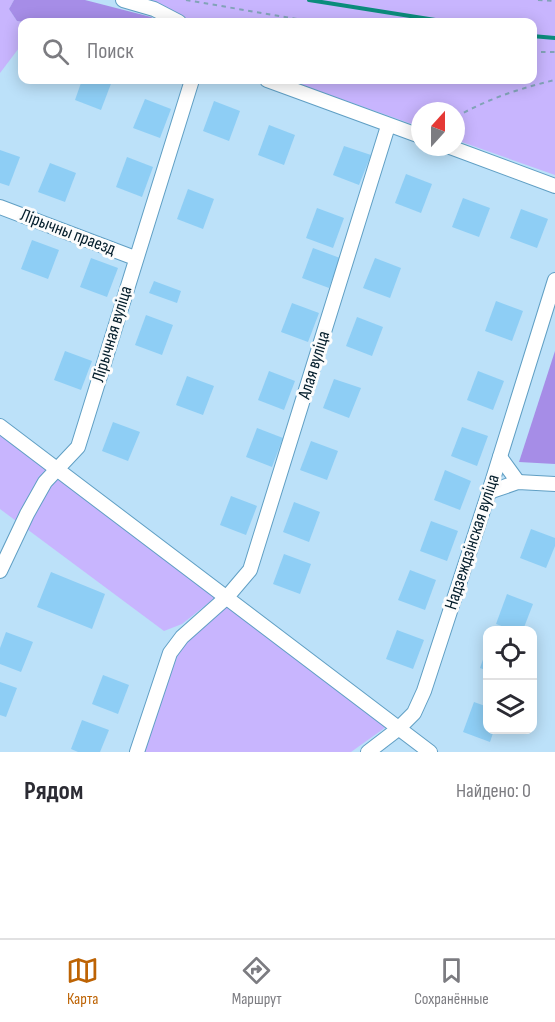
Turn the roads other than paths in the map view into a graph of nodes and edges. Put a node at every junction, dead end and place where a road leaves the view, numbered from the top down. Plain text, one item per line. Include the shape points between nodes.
1 (123, 0) edge
2 (171, 18) edge
3 (191, 84) edge
4 (278, 84) edge
5 (388, 126) junction
6 (411, 133) edge
7 (465, 153) edge
8 (555, 186) edge
9 (0, 207) edge
10 (135, 258) junction
11 (555, 280) edge
12 (0, 426) edge
13 (500, 457) junction
14 (57, 468) junction
15 (518, 482) junction
16 (555, 484) edge
17 (489, 492) junction
18 (0, 571) edge
19 (227, 597) junction
20 (398, 729) junction
21 (137, 752) edge
22 (368, 752) edge
23 (430, 752) edge

1 - 2 street
3 - 10 street, Лірычная вуліца
4 - 5 street
5 - 6 street
5 - 19 street, Алая вуліца via 250,570
7 - 8 street
9 - 10 street, Лірычны праезд
10 - 14 street, Лірычная вуліца via 78,447
11 - 13 street, Надзеждзінская вуліца
12 - 14 street
13 - 15 street
13 - 17 street, Надзеждзінская вуліца
14 - 18 street, Лірычная вуліца via 27,514
14 - 19 street
15 - 16 street
15 - 17 street
17 - 20 street, Надзеждзінская вуліца via 424,691 414,713
19 - 20 street
19 - 21 street, Алая вуліца via 170,653
20 - 22 street, Надзеждзінская вуліца
20 - 23 street

